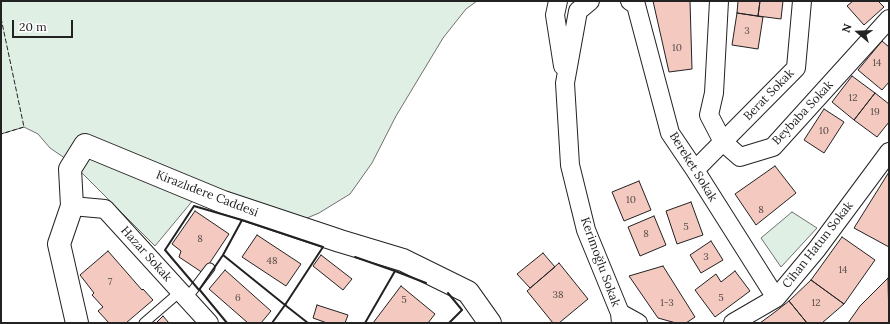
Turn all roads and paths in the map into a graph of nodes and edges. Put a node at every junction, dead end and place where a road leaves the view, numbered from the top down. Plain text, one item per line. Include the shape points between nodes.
1 (558, 1) edge
2 (630, 1) edge
3 (719, 1) edge
4 (802, 1) edge
5 (584, 6) edge
6 (889, 19) edge
7 (566, 83) junction
8 (723, 142) junction
9 (889, 152) edge
10 (695, 170) junction
11 (72, 206) junction
12 (210, 268) dead end
13 (184, 295) junction
14 (776, 298) junction
15 (620, 318) edge
16 (77, 323) edge
17 (144, 323) edge
18 (209, 323) edge
19 (490, 323) edge
20 (638, 323) edge
21 (733, 323) edge

1 - 7 street via 555,15
2 - 10 street, Bereket Sokak via 636,5 670,133
3 - 8 street, Beybaba Sokak via 714,93 709,115
4 - 8 street, Berat Sokak via 796,68
5 - 7 street, Kerimoğlu Sokak
6 - 8 street, Beybaba Sokak via 773,147 740,157
7 - 15 street, Kerimoğlu Sokak via 570,165 586,230
8 - 10 street, Berat Sokak
9 - 14 street, Cihan Hatun Sokak via 817,249
10 - 14 street, Bereket Sokak
11 - 13 street, Hazar Sokak via 105,209
11 - 16 street, Kirazlıdere Caddesi via 59,244
11 - 19 street, Kirazlıdere Caddesi via 70,169 85,145 223,202 403,260 468,292
12 - 13 lane
13 - 17 lane
13 - 18 street, Hazar Sokak
14 - 21 street, Cihan Hatun Sokak
15 - 20 street

